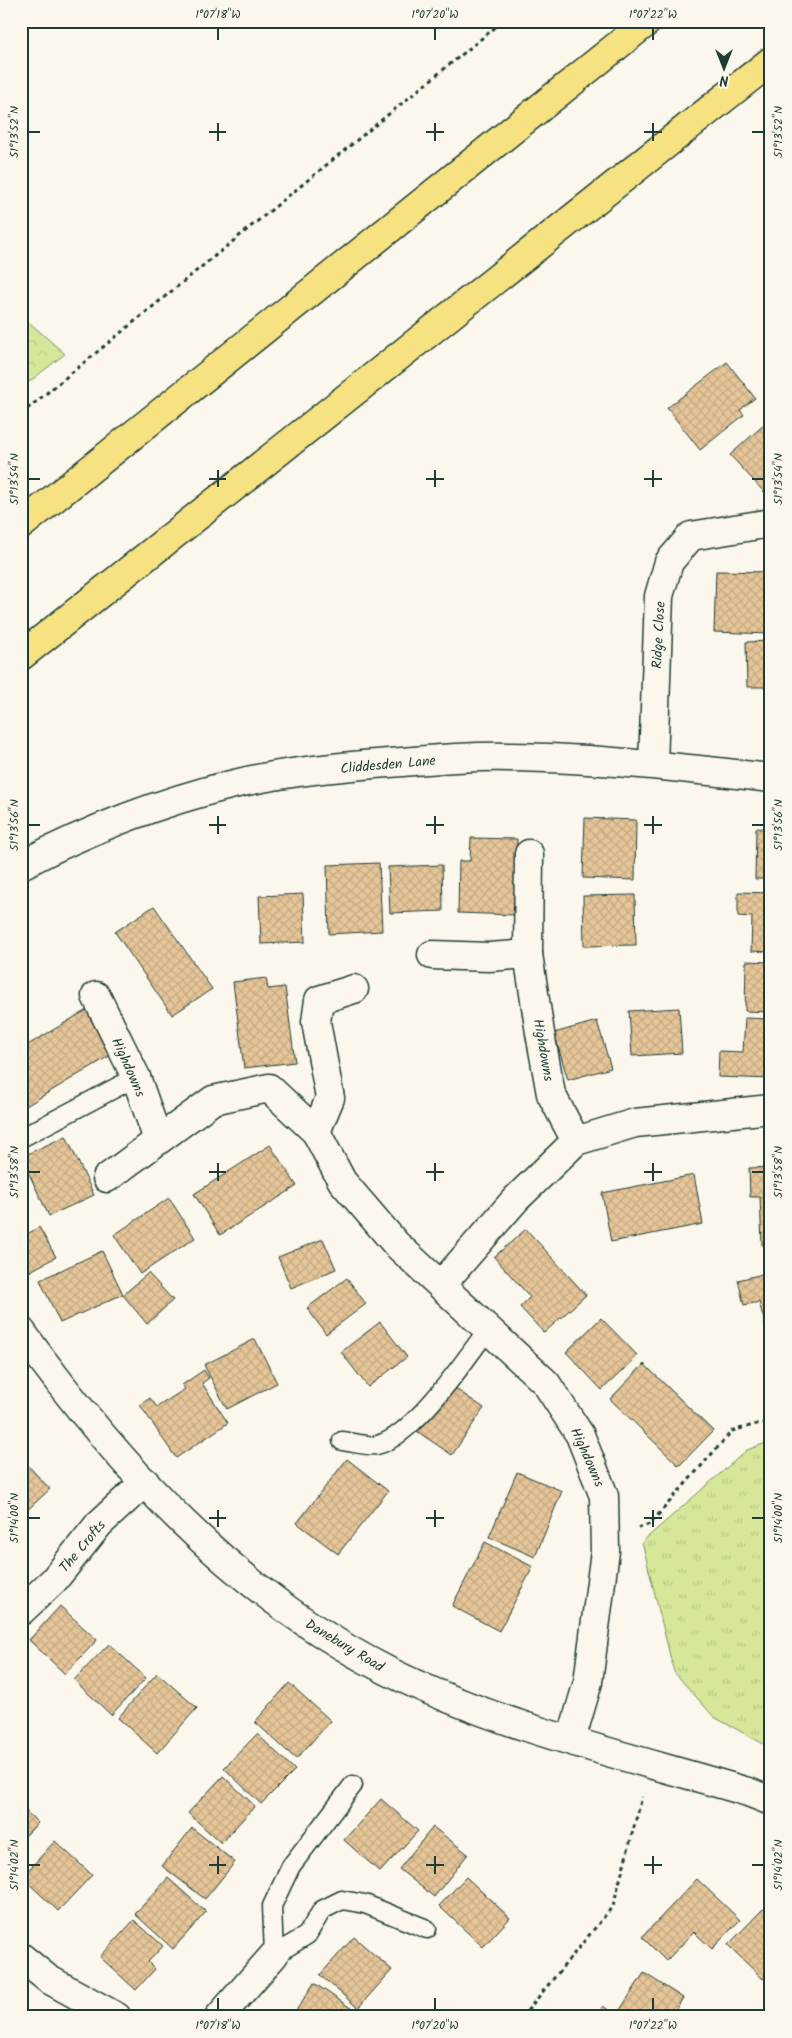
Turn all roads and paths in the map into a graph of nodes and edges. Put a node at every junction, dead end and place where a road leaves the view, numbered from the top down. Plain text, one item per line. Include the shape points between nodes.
1 (503, 21) edge
2 (648, 21) edge
3 (771, 62) edge
4 (21, 414) edge
5 (771, 523) edge
6 (21, 525) edge
7 (21, 656) edge
8 (652, 764) junction
9 (771, 778) edge
10 (529, 854) dead end
11 (21, 865) edge
12 (528, 954) junction
13 (432, 956) dead end
14 (354, 989) dead end
15 (96, 996) dead end
16 (136, 1077) junction
17 (771, 1108) edge
18 (316, 1132) junction
19 (21, 1138) edge
20 (158, 1140) junction
21 (576, 1141) junction
22 (107, 1178) dead end
23 (441, 1286) junction
24 (488, 1329) junction
25 (21, 1331) edge
26 (771, 1420) edge
27 (342, 1441) dead end
28 (144, 1482) junction
29 (636, 1529) dead end
30 (21, 1611) edge
31 (571, 1740) junction
32 (352, 1784) dead end
33 (642, 1797) dead end
34 (771, 1801) edge
35 (426, 1929) dead end
36 (274, 1955) junction
37 (21, 1957) edge
38 (118, 2017) edge
39 (218, 2017) edge
40 (522, 2017) edge

1 - 4 path
2 - 6 highway
3 - 7 highway
5 - 8 street, Ridge Close via 691,536 669,562 659,596
8 - 9 street, Cliddesden Lane
8 - 11 street, Cliddesden Lane via 508,756 309,771 235,784 175,801 63,843
10 - 12 street, Highdowns
12 - 13 street
12 - 21 street, Highdowns via 552,1094
14 - 18 street via 319,1000 316,1022 330,1098
15 - 16 street, Highdowns
16 - 19 lane
16 - 20 street, Highdowns
17 - 21 street via 635,1123
18 - 20 street, Highdowns via 269,1088 214,1100
18 - 23 street, Highdowns via 342,1181 396,1244
20 - 22 street, Highdowns
21 - 23 street via 516,1199
23 - 24 street, Highdowns
24 - 27 lane via 417,1418 392,1440 375,1446
24 - 31 street, Highdowns via 546,1383 580,1434 604,1496 605,1551 588,1682
25 - 28 street, Danebury Road via 85,1416
26 - 29 path via 732,1431 650,1524
28 - 30 street, The Crofts via 99,1524 54,1580
28 - 31 street, Danebury Road via 236,1571 354,1652 422,1686 508,1720
31 - 34 street, Danebury Road
32 - 36 lane via 291,1866 272,1906
33 - 40 path via 613,1906
35 - 36 lane via 365,1904 342,1900 322,1910 307,1935
36 - 39 street
37 - 38 street via 48,1979

